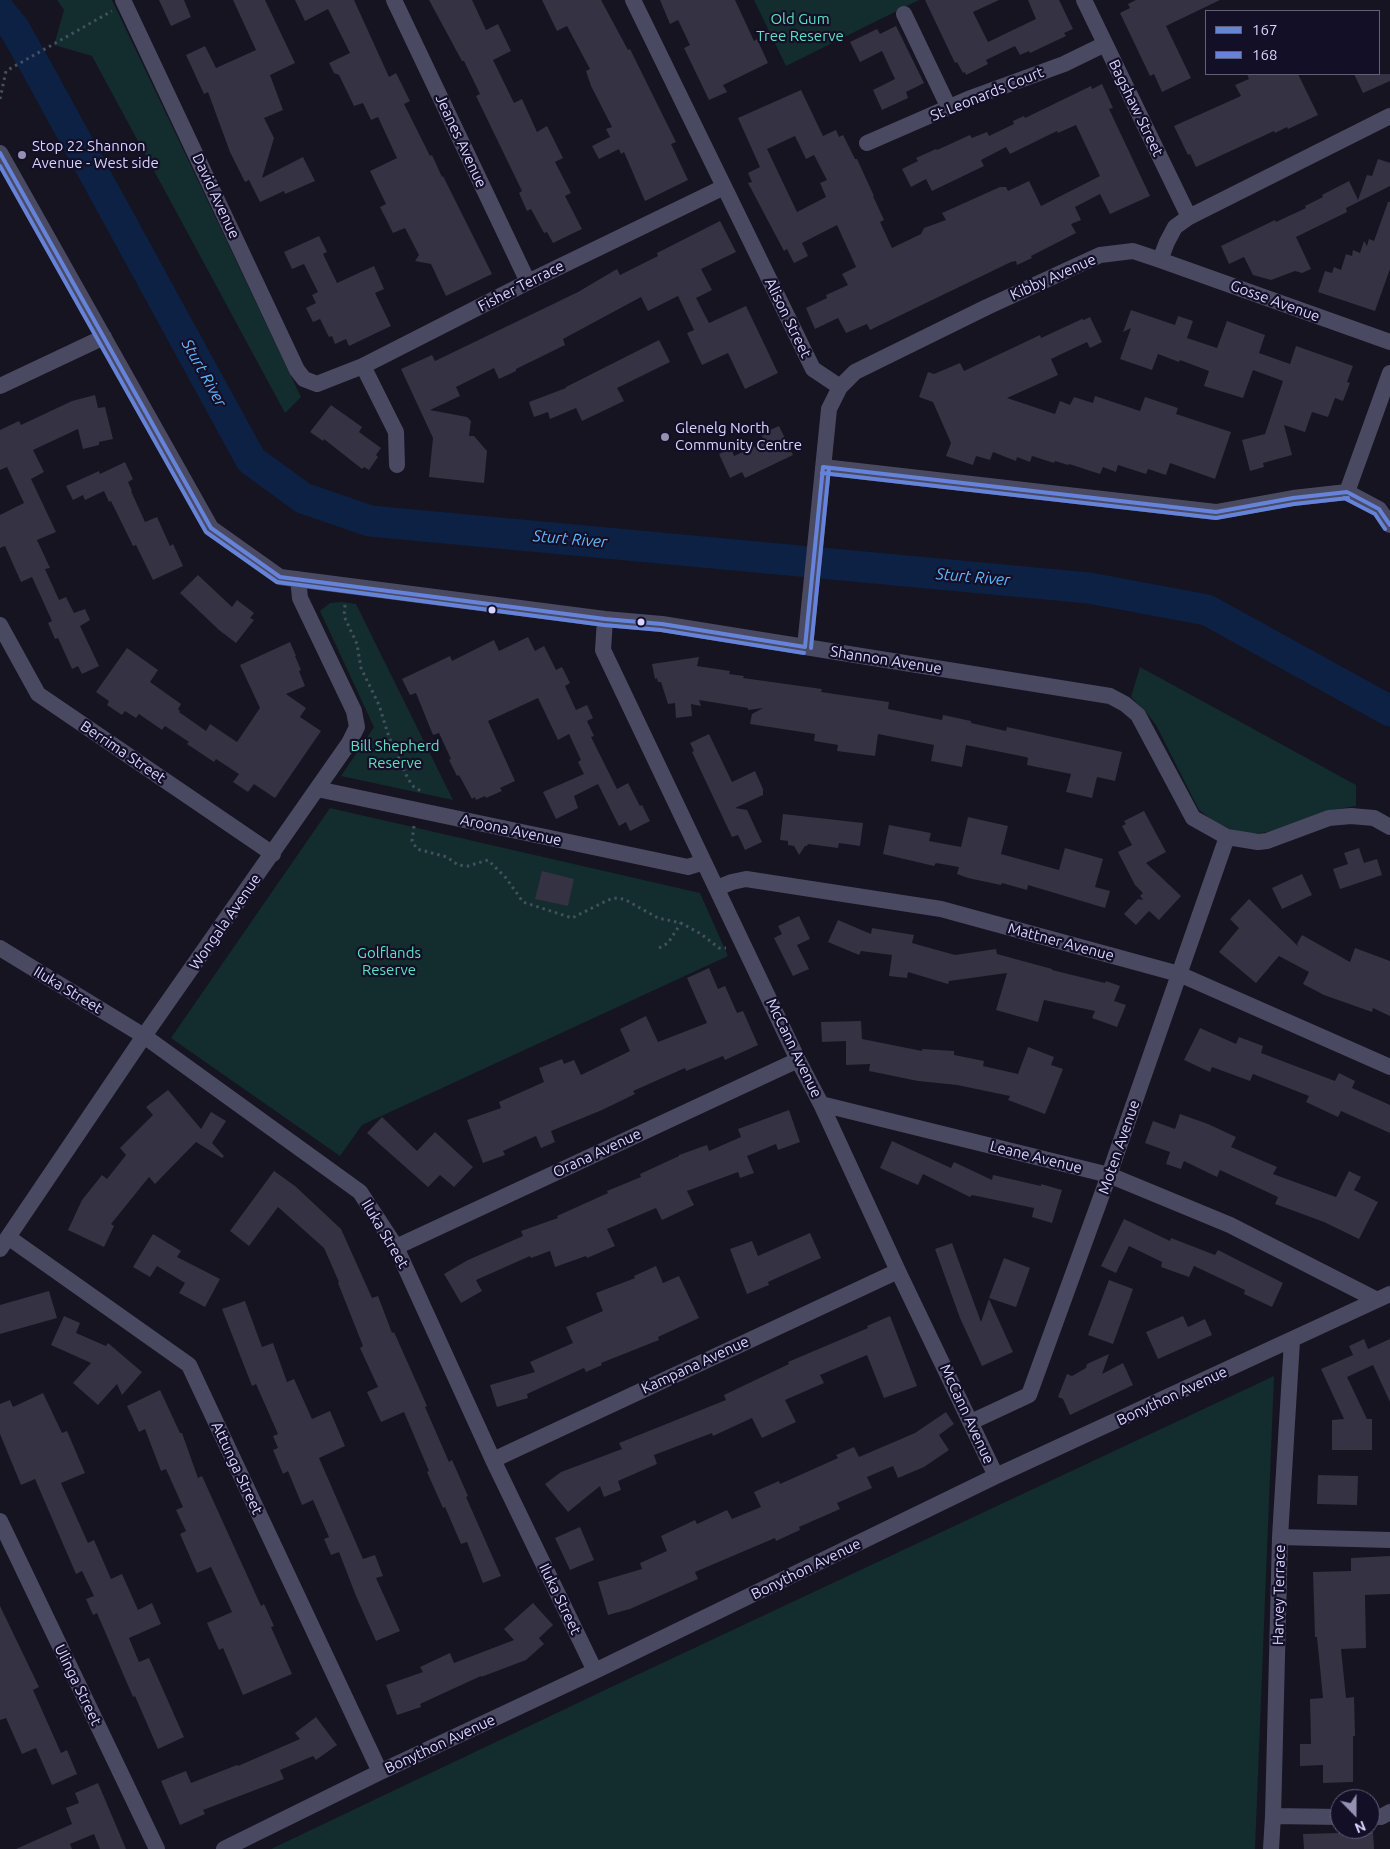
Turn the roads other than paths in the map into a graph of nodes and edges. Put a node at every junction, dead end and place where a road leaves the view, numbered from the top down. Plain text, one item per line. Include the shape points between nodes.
1 (394, 0) edge
2 (634, 0) edge
3 (1084, 0) edge
4 (124, 2) edge
5 (904, 14) dead end
6 (1105, 44) junction
7 (949, 108) junction
8 (1390, 116) edge
9 (867, 143) dead end
10 (0, 153) edge
11 (724, 187) junction
12 (1189, 217) junction
13 (1160, 260) junction
14 (528, 282) junction
15 (104, 337) junction
16 (1390, 342) edge
17 (363, 366) junction
18 (1390, 373) edge
19 (317, 384) joint
20 (0, 386) edge
21 (840, 387) junction
22 (397, 465) dead end
23 (823, 467) junction
24 (1348, 492) junction
25 (1390, 525) edge
26 (298, 579) junction
27 (605, 618) junction
28 (2, 634) edge
29 (805, 647) junction
30 (317, 789) junction
31 (1390, 826) edge
32 (1227, 837) junction
33 (273, 854) junction
34 (704, 862) junction
35 (716, 888) junction
36 (0, 948) edge
37 (1179, 974) junction
38 (144, 1036) junction
39 (798, 1060) junction
40 (1390, 1067) edge
41 (821, 1104) junction
42 (1109, 1175) junction
43 (4, 1243) edge
44 (396, 1247) junction
45 (898, 1271) junction
46 (1384, 1297) edge
47 (1292, 1341) junction
48 (971, 1422) junction
49 (493, 1460) junction
50 (996, 1476) junction
51 (0, 1521) edge
52 (1280, 1537) junction
53 (1390, 1540) edge
54 (595, 1671) junction
55 (380, 1772) junction
56 (1273, 1816) junction
57 (1330, 1816) edge
58 (157, 1849) edge
59 (224, 1849) edge
60 (1271, 1849) edge

1 - 14 street, Jeanes Avenue
2 - 11 street, Alison Street
3 - 6 street, Bagshaw Street
4 - 19 street, David Avenue via 297,370 304,379
5 - 7 street
6 - 7 street, St Leonards Court via 1064,64
6 - 12 street, Bagshaw Street
7 - 9 street, St Leonards Court
8 - 12 street
10 - 15 street, Shannon Avenue
11 - 14 street, Fisher Terrace
11 - 21 street, Alison Street via 813,369
12 - 13 street via 1176,227
13 - 16 street, Gosse Avenue
13 - 21 street, Kibby Avenue via 1133,251 1100,255 855,372
14 - 17 street, Fisher Terrace
15 - 20 street
15 - 26 street, Shannon Avenue via 211,528 280,577
17 - 19 street, Fisher Terrace
17 - 22 street via 396,432
18 - 24 street
21 - 23 street via 829,409
23 - 24 street via 1216,512
23 - 29 street
24 - 25 street via 1379,509
26 - 27 street, Shannon Avenue
26 - 30 street, Wongala Avenue via 300,598 354,711 356,727 349,743
27 - 29 street, Shannon Avenue
27 - 34 street, McCann Avenue via 603,650
28 - 33 street, Berrima Street via 38,694
29 - 32 street, Shannon Avenue via 1110,696 1138,715 1193,818
30 - 33 street, Wongala Avenue
30 - 34 street, Aroona Avenue via 688,867
31 - 32 street, Shannon Avenue via 1374,818 1345,816 1329,818 1267,841
32 - 37 street, Moten Avenue
33 - 38 street, Wongala Avenue
34 - 35 street, McCann Avenue
35 - 37 street, Mattner Avenue via 746,880 942,909
35 - 39 street, McCann Avenue
36 - 38 street, Iluka Street
37 - 40 street, Mattner Avenue
37 - 42 street, Moten Avenue
38 - 43 street, Wongala Avenue
38 - 44 street, Iluka Street via 360,1192
39 - 41 street, McCann Avenue
39 - 44 street, Orana Avenue
41 - 42 street, Leane Avenue
41 - 45 street, McCann Avenue
42 - 46 street, Leane Avenue via 1230,1225
42 - 48 street, Moten Avenue via 1029,1396
43 - 55 street, Attunga Street via 189,1365
44 - 49 street, Iluka Street
45 - 48 street, McCann Avenue
45 - 49 street, Kampana Avenue
46 - 47 street, Bonython Avenue
47 - 50 street, Bonython Avenue
47 - 52 street, Harvey Terrace
48 - 50 street, McCann Avenue
49 - 54 street, Iluka Street
50 - 54 street, Bonython Avenue
51 - 58 street, Ulinga Street
52 - 53 street
52 - 56 street, Harvey Terrace
54 - 55 street, Bonython Avenue
55 - 59 street, Bonython Avenue
56 - 57 street
56 - 60 street, Harvey Terrace

